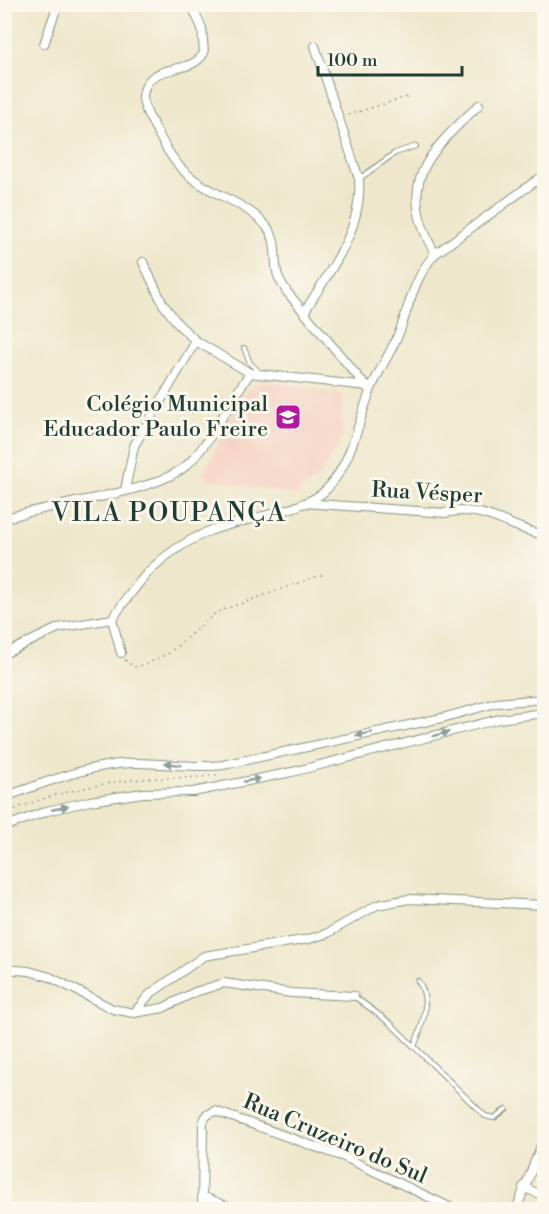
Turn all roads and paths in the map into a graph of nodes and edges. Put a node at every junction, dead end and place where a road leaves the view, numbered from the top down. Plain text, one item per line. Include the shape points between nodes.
1 (58, 4) edge
2 (192, 4) edge
3 (44, 44) dead end
4 (315, 46) dead end
5 (407, 97) dead end
6 (478, 105) dead end
7 (339, 118) junction
8 (416, 146) dead end
9 (544, 175) edge
10 (359, 180) junction
11 (435, 254) junction
12 (143, 262) dead end
13 (305, 311) junction
14 (196, 341) junction
15 (244, 348) dead end
16 (250, 373) junction
17 (271, 377) junction
18 (368, 388) junction
19 (125, 490) junction
20 (303, 503) junction
21 (4, 519) edge
22 (544, 535) edge
23 (324, 574) dead end
24 (112, 619) junction
25 (122, 653) joint
26 (4, 654) edge
27 (544, 699) edge
28 (544, 713) edge
29 (4, 797) edge
30 (4, 827) edge
31 (544, 905) edge
32 (4, 969) edge
33 (418, 981) dead end
34 (354, 996) joint
35 (134, 1013) junction
36 (414, 1047) junction
37 (506, 1109) dead end
38 (544, 1138) edge
39 (523, 1187) junction
40 (202, 1196) junction
41 (544, 1196) edge
42 (201, 1209) edge
43 (236, 1209) edge
44 (456, 1209) edge
45 (516, 1209) edge

1 - 3 street
2 - 13 street via 202,28 204,53 193,66 151,79 143,99 146,113 187,174 268,228 273,236 279,277
4 - 7 street
5 - 7 path
6 - 11 street via 432,155 416,192 416,208
7 - 10 street
8 - 10 lane via 395,153
9 - 11 street
10 - 13 street via 361,198 352,232
11 - 18 street via 424,267 399,331
12 - 14 street via 163,304
13 - 18 street
14 - 16 street
14 - 19 street via 135,446
15 - 17 lane via 250,363
16 - 17 street
16 - 19 street via 200,451 185,466 167,477
17 - 18 street
18 - 20 street via 360,428 339,473 325,491
19 - 21 street
20 - 22 street, Rua Vésper via 446,513 479,511
20 - 24 street via 209,531 165,554 148,570
23 - 25 path via 217,612 169,653 147,664 134,667
24 - 25 street
24 - 26 street via 58,628
27 -> 29 street via 496,703 224,765 198,768 164,762 127,763 62,776
30 -> 28 street via 46,811 90,801 201,790 292,772 499,719
31 - 35 street via 409,899 377,905 328,933 309,939 204,956 150,994
32 - 35 street via 50,978 113,1009
33 - 36 lane via 426,1005
34 - 35 street via 291,993 224,983 163,1008
34 - 36 lane
36 - 37 lane via 485,1116 494,1118
38 - 39 street
39 - 41 street
39 - 45 street
40 - 42 street
40 - 43 street
40 - 44 street, Rua Cruzeiro do Sul via 203,1122 210,1112 221,1111 344,1157

